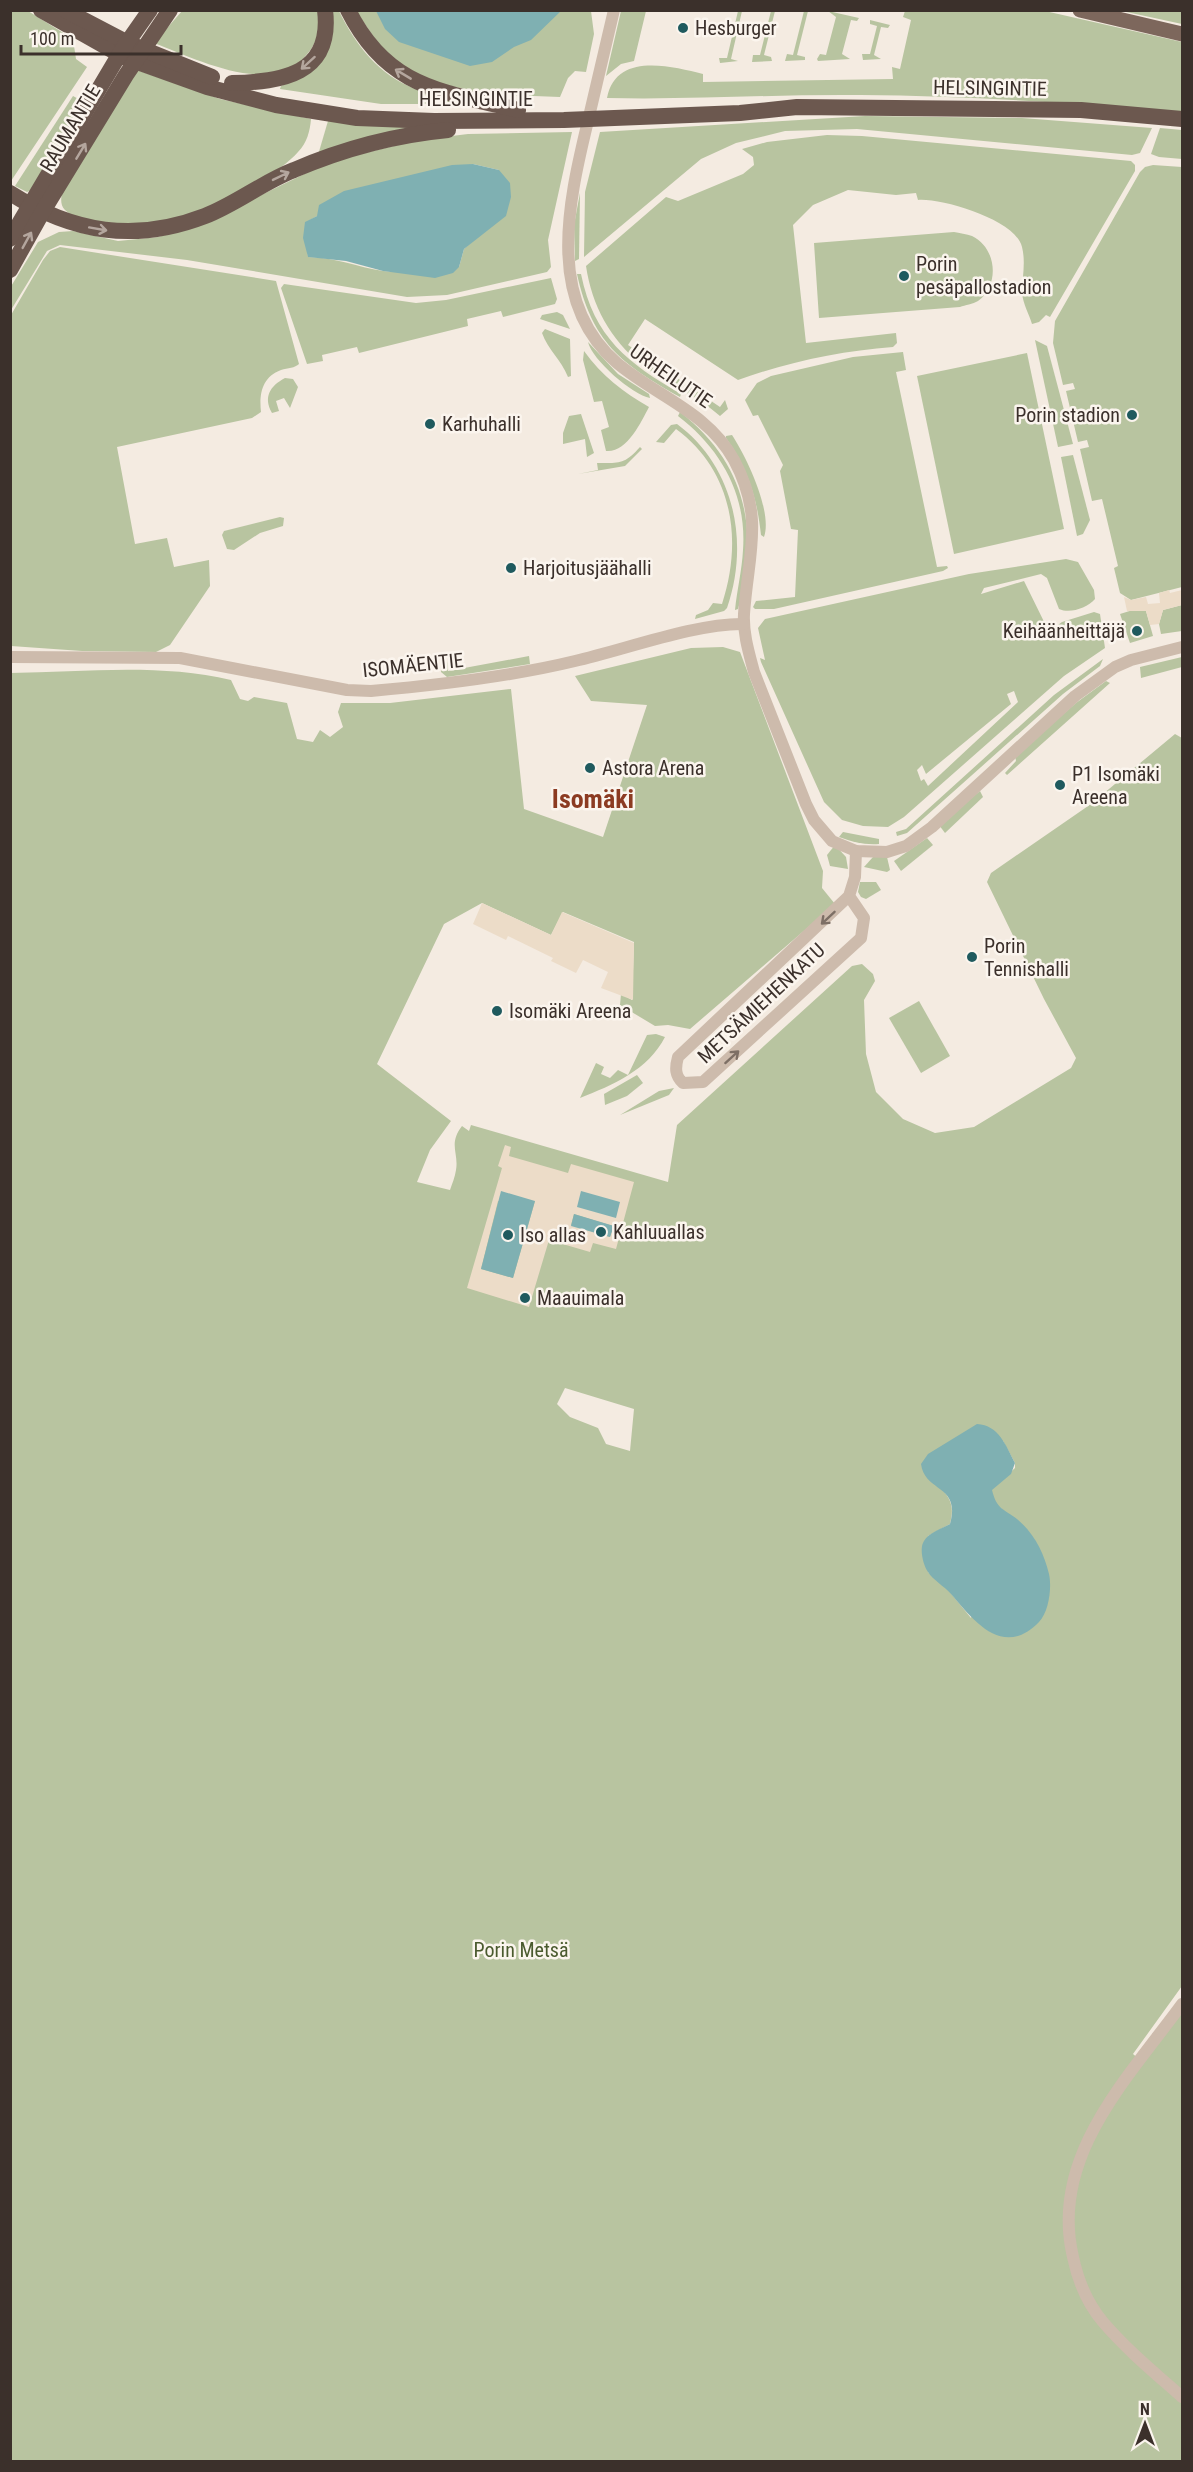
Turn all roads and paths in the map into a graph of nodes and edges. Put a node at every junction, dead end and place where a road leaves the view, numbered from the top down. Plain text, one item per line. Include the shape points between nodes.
1 (41, 10) edge
2 (65, 10) edge
3 (150, 10) edge
4 (170, 10) edge
5 (326, 10) edge
6 (348, 10) edge
7 (614, 10) edge
8 (1080, 10) edge
9 (95, 34) junction
10 (1182, 34) edge
11 (164, 65) junction
12 (232, 83) junction
13 (518, 110) junction
14 (564, 114) junction
15 (1182, 119) edge
16 (498, 120) junction
17 (10, 193) edge
18 (36, 208) junction
19 (10, 239) edge
20 (10, 270) edge
21 (744, 624) junction
22 (1182, 647) edge
23 (10, 657) edge
24 (856, 851) junction
25 (849, 897) junction
26 (1182, 2004) edge
27 (1182, 2397) edge

1 - 9 highway
2 - 9 highway
3 - 18 highway, RAUMANTIE via 122,50
18 -> 4 highway, RAUMANTIE
5 -> 12 highway via 321,50 301,70 271,82
13 -> 6 highway via 439,90 398,72 371,49
7 - 21 street, URHEILUTIE via 569,204 567,250 576,301 587,327 609,356 634,378 690,410 714,432 733,459 753,511 754,541
8 - 10 main road
9 - 11 highway
11 - 12 highway, HELSINGINTIE
11 - 16 highway, HELSINGINTIE via 244,98 321,113 391,120
12 - 13 highway, HELSINGINTIE via 274,95 355,108
13 - 14 highway, HELSINGINTIE
14 - 15 highway, HELSINGINTIE via 768,103 797,107 1081,110
14 - 16 highway, HELSINGINTIE
18 -> 16 highway via 95,229 156,229 207,216 292,170 360,146
17 - 18 highway
18 - 19 highway, RAUMANTIE
20 -> 18 highway, RAUMANTIE
21 - 23 street, ISOMÄENTIE via 692,632 556,666 371,691 347,690 180,658
21 - 24 street, URHEILUTIE via 754,672 814,820 832,841
22 - 24 street via 1114,667 1075,696 932,827 906,846 887,852
24 - 25 street
25 -> 25 street, METSÄMIEHENKATU via 678,1057 678,1079 683,1083 703,1082 861,938 864,918
26 - 27 street via 1092,2128 1075,2171 1068,2215 1069,2240 1084,2294 1108,2327

